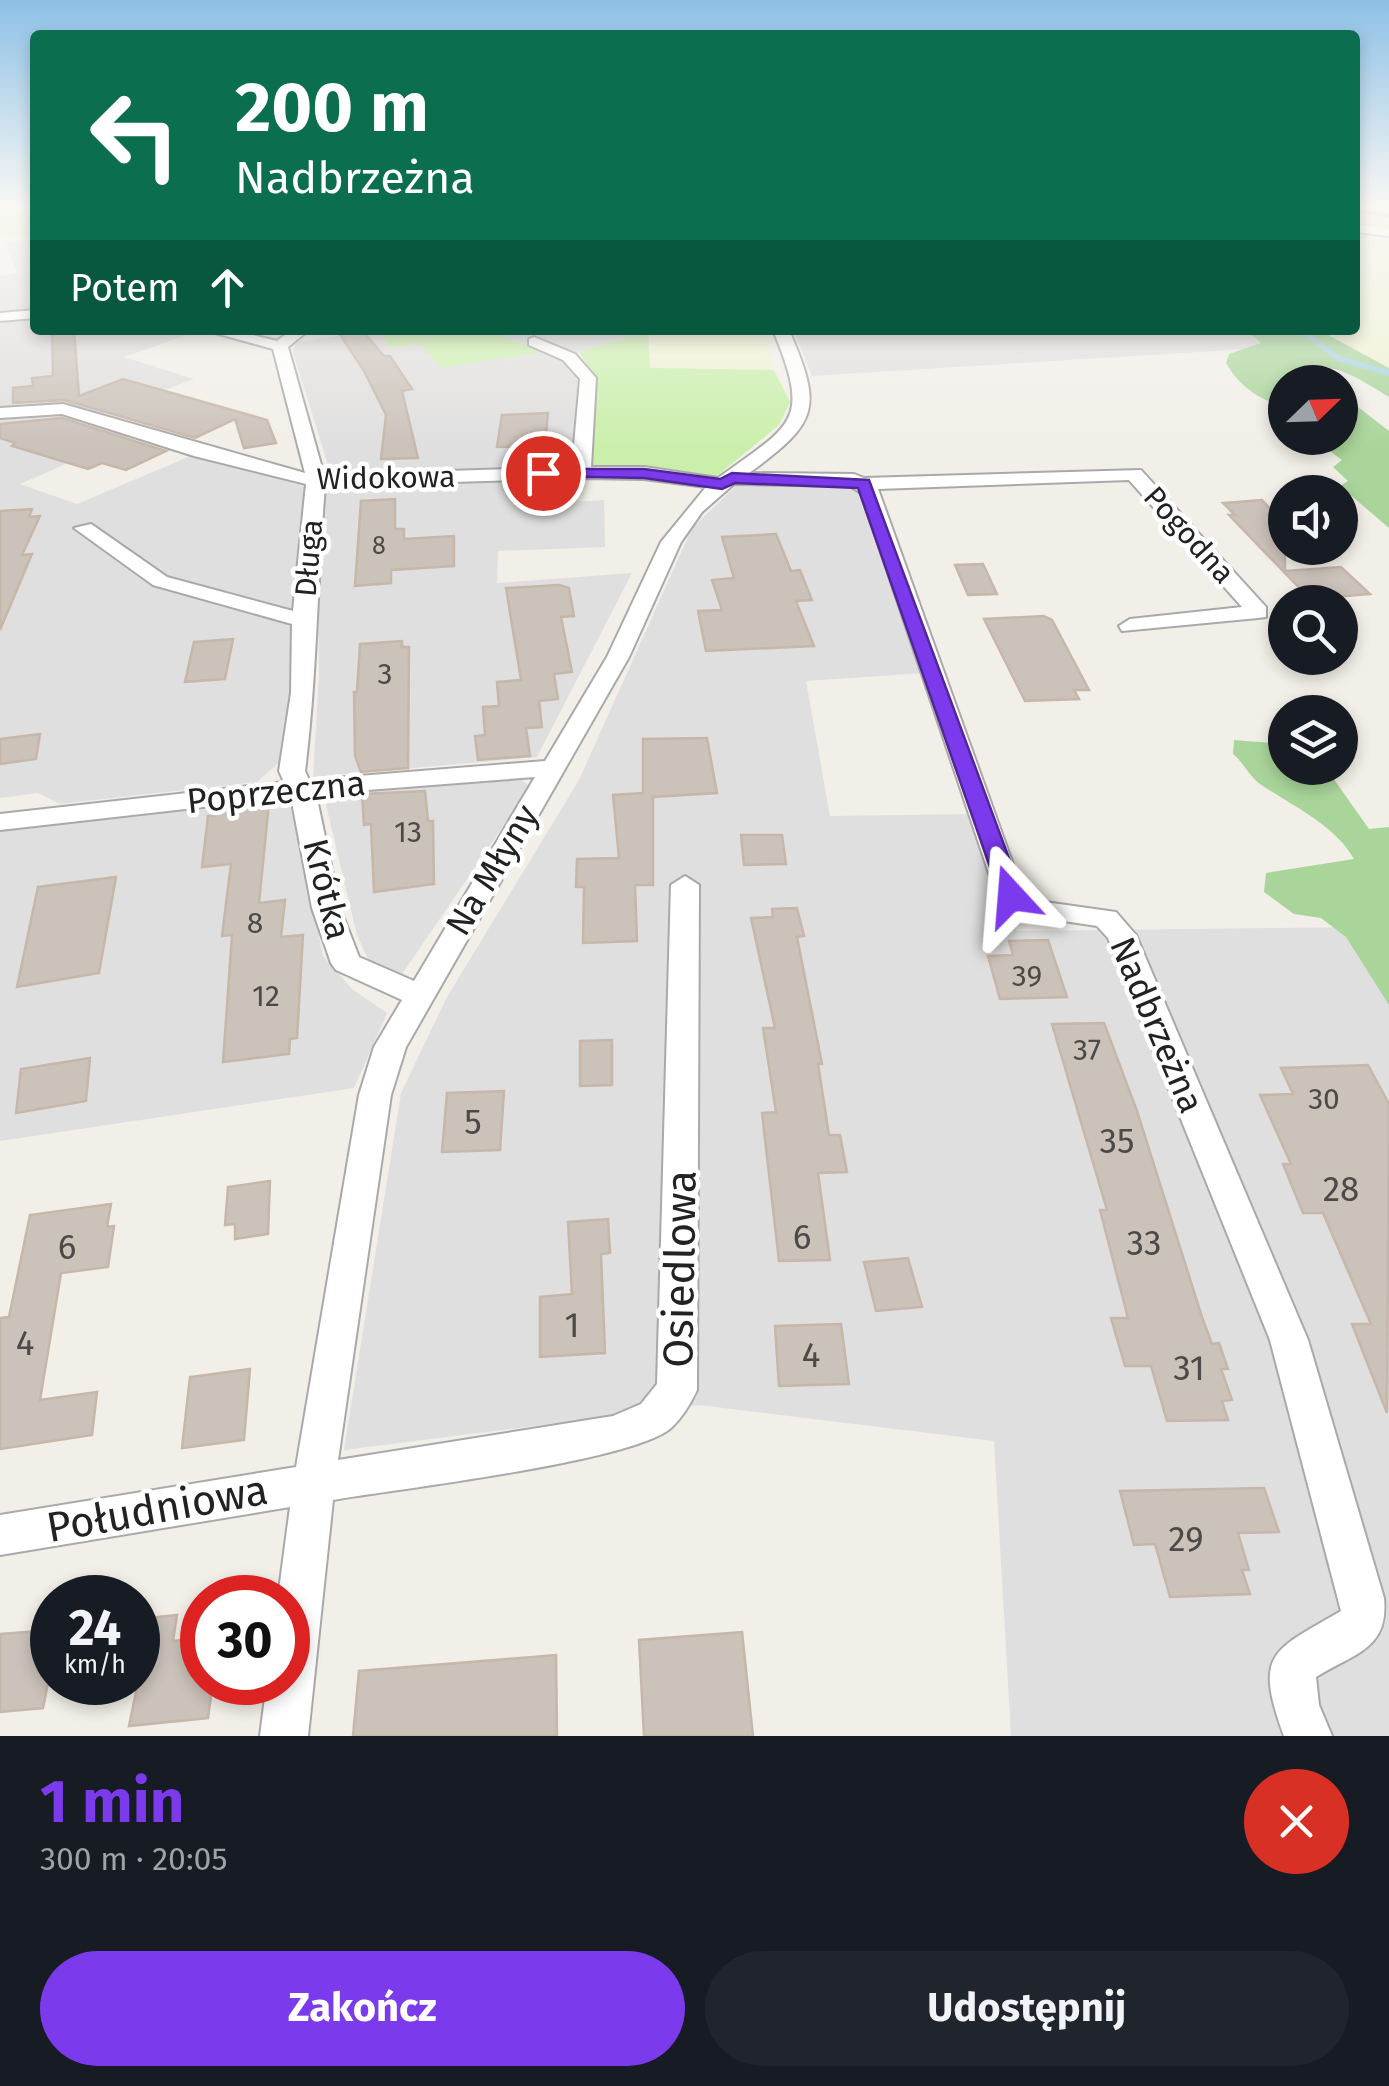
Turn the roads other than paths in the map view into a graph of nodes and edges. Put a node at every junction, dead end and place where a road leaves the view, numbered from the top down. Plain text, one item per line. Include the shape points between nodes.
1 (30, 315) edge
2 (0, 318) edge
3 (233, 335) edge
4 (294, 335) edge
5 (783, 335) edge
6 (534, 342) dead end
7 (280, 346) junction
8 (0, 413) edge
9 (581, 472) junction
10 (316, 481) junction
11 (727, 481) junction
12 (864, 484) junction
13 (84, 528) dead end
14 (304, 620) junction
15 (1130, 626) dead end
16 (554, 768) junction
17 (300, 788) junction
18 (0, 822) edge
19 (685, 884) dead end
20 (417, 994) junction
21 (314, 1481) junction
22 (0, 1535) edge
23 (284, 1736) edge
24 (1308, 1736) edge

1 - 2 street
3 - 7 street
4 - 7 street
5 - 11 street, Na Młyny via 804,387 801,410
6 - 9 street via 569,357 588,378
7 - 10 street, Długa
8 - 10 street, Widokowa via 64,410
9 - 10 street, Widokowa
9 - 11 street, Widokowa
10 - 14 street, Długa
11 - 12 street
11 - 16 street, Na Młyny via 684,526
12 - 15 street, Pogodna via 1134,474 1258,612
12 - 24 street, Nadbrzeżna via 1011,896 1028,908 1106,918 1116,926 1289,1340 1364,1622 1292,1666
13 - 14 street via 160,581
14 - 17 street, Krótka via 292,772
16 - 17 street, Poprzeczna
16 - 20 street, Na Młyny
17 - 18 street, Poprzeczna
17 - 20 street, Krótka via 326,908 346,964
19 - 21 street, Osiedlowa via 678,1390 655,1417 615,1434
20 - 21 street, Na Młyny via 375,1096
21 - 22 street, Południowa
21 - 23 street, Na Młyny

